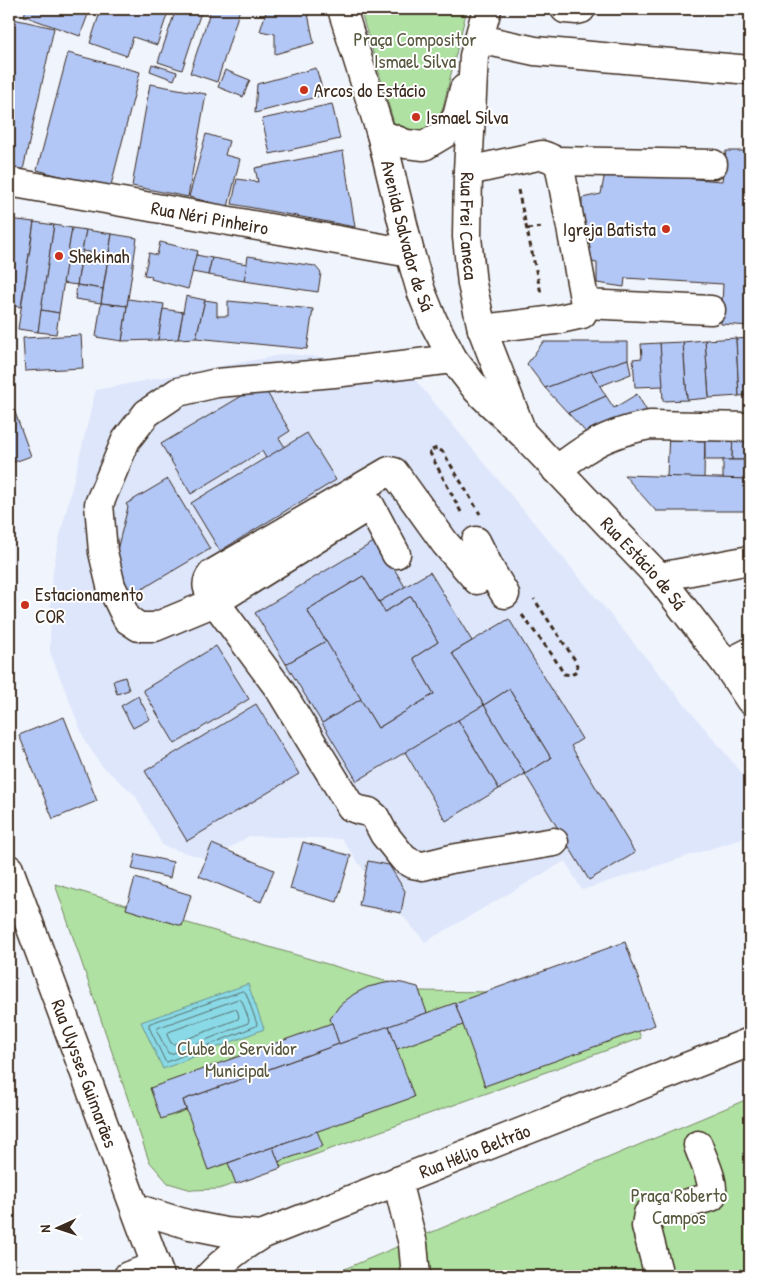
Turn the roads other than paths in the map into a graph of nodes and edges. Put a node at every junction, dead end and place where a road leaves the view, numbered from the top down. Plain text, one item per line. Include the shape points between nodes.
1 (342, 9) edge
2 (487, 9) edge
3 (565, 9) edge
4 (581, 9) edge
5 (476, 48) junction
6 (750, 70) edge
7 (381, 134) junction
8 (556, 161) junction
9 (712, 164) dead end
10 (468, 171) junction
11 (9, 182) edge
12 (410, 253) junction
13 (585, 304) junction
14 (711, 310) dead end
15 (482, 329) junction
16 (453, 360) junction
17 (750, 427) edge
18 (524, 435) junction
19 (556, 470) junction
20 (476, 542) road end
21 (396, 554) dead end
22 (750, 560) edge
23 (491, 571) junction
24 (659, 578) junction
25 (505, 594) road end
26 (215, 602) junction
27 (750, 652) edge
28 (726, 664) junction
29 (750, 700) edge
30 (554, 842) dead end
31 (9, 869) edge
32 (750, 1042) edge
33 (698, 1145) dead end
34 (397, 1181) junction
35 (134, 1208) junction
36 (261, 1235) junction
37 (158, 1271) edge
38 (128, 1276) edge
39 (209, 1276) edge
40 (416, 1276) edge
41 (659, 1276) edge

1 - 7 street, Avenida Salvador de Sá
2 - 5 street, Rua Frei Caneca
3 - 4 street
5 - 6 street
5 - 7 street via 457,117 444,134 424,146 406,144
5 - 10 street, Rua Frei Caneca
7 - 12 street, Avenida Salvador de Sá
8 - 9 street
8 - 10 street via 542,155
8 - 13 street via 560,168 549,226
10 - 15 street, Rua Frei Caneca via 467,237 472,284
11 - 12 street, Rua Néri Pinheiro
12 - 16 street, Avenida Salvador de Sá via 420,291
13 - 14 street
13 - 15 street via 582,314
15 - 18 street, Rua Frei Caneca
16 - 18 street, Avenida Salvador de Sá via 477,390
16 - 26 street via 217,383 178,392 147,413 126,440 99,504 103,552 111,586 127,619 140,627 155,627
17 - 19 street via 650,425 635,428 588,448
18 - 19 street, Rua Estácio de Sá
19 - 24 street, Rua Estácio de Sá
20 - 23 street
21 - 26 street via 370,505
22 - 24 street
23 - 25 street
23 - 26 street via 476,580 444,543 394,472 389,471 212,574 207,587
24 - 28 street, Rua Estácio de Sá
26 - 30 street via 280,690 351,807 375,817 404,859 423,866
27 - 28 street
28 - 29 street, Rua Estácio de Sá
31 - 35 street, Rua Ulysses Guimarães
32 - 34 street, Rua Hélio Beltrão
33 - 41 street via 712,1184 711,1197 648,1214 646,1226
34 - 36 street, Rua Hélio Beltrão
34 - 40 street via 413,1244
35 - 36 street via 190,1225
35 - 37 street, Rua Ulysses Guimarães
36 - 39 street, Rua Hélio Beltrão via 224,1260
37 - 38 street

